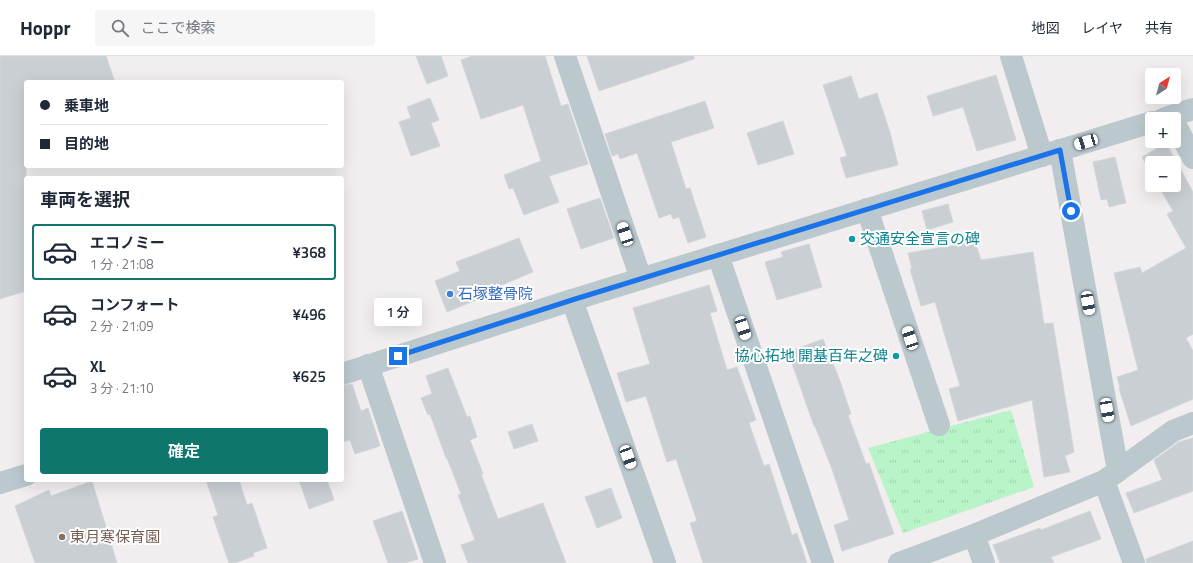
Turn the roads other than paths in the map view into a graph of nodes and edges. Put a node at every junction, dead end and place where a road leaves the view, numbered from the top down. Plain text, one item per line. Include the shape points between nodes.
1 (565, 56) edge
2 (1011, 56) edge
3 (1193, 109) edge
4 (1181, 114) edge
5 (1145, 126) edge
6 (1181, 141) edge
7 (1051, 153) junction
8 (1193, 158) edge
9 (867, 209) junction
10 (718, 255) junction
11 (640, 279) junction
12 (572, 300) junction
13 (368, 365) junction
14 (344, 373) edge
15 (1193, 423) edge
16 (939, 425) dead end
17 (24, 476) edge
18 (1111, 476) junction
19 (0, 483) edge
20 (974, 535) junction
21 (435, 563) edge
22 (665, 563) edge
23 (823, 563) edge
24 (898, 563) edge
25 (984, 563) edge
26 (1134, 563) edge

1 - 11 street
2 - 7 street
3 - 4 street
5 - 7 street
6 - 8 street
7 - 9 street
7 - 18 street
9 - 10 street
9 - 16 street
10 - 11 street
10 - 23 street
11 - 12 street
12 - 13 street
12 - 22 street
13 - 14 street
13 - 21 street
15 - 18 street via 1173,432
17 - 19 street
18 - 20 street
18 - 26 street
20 - 24 street
20 - 25 street

